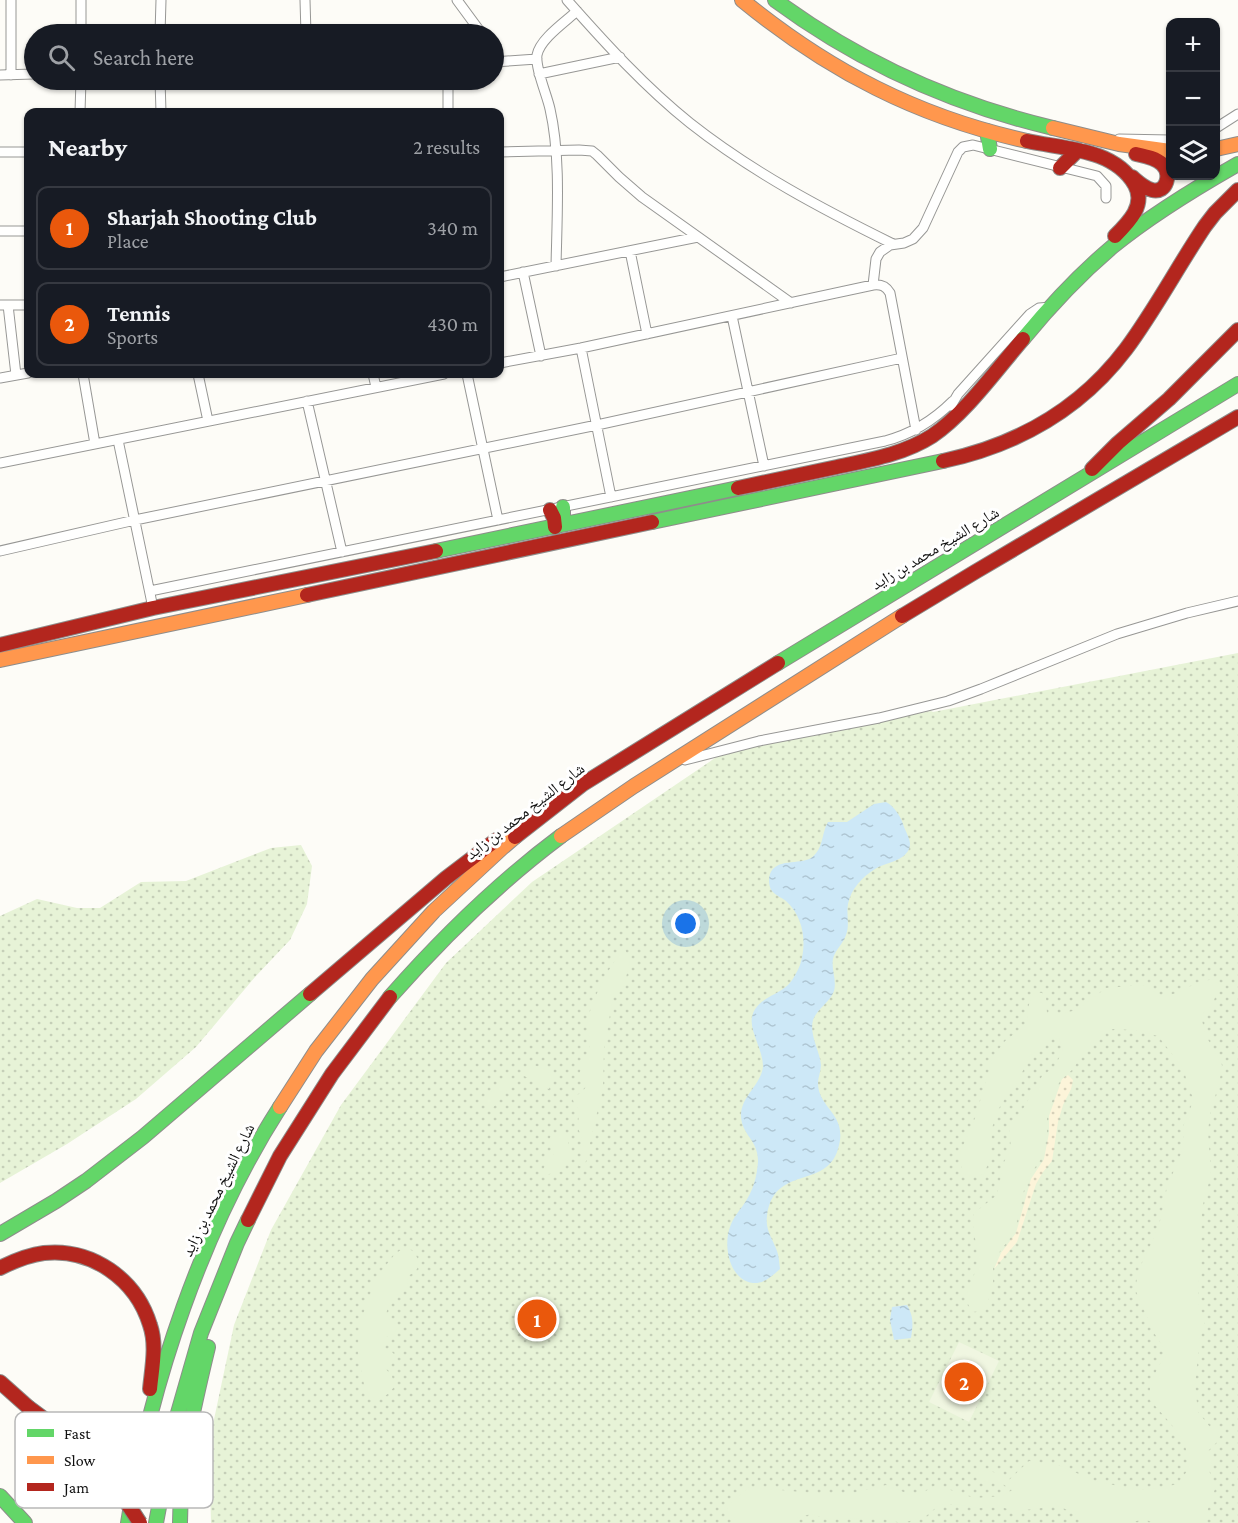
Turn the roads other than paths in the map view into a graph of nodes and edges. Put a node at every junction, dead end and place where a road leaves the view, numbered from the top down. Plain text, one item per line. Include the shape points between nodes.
1 (10, 0) edge
2 (81, 0) edge
3 (161, 0) edge
4 (305, 0) edge
5 (458, 0) edge
6 (567, 0) edge
7 (742, 0) edge
8 (775, 0) edge
9 (577, 12) junction
10 (81, 24) edge
11 (160, 24) edge
12 (306, 24) edge
13 (475, 24) edge
14 (620, 57) junction
15 (537, 59) junction
16 (504, 61) edge
17 (24, 74) edge
18 (539, 74) junction
19 (0, 75) edge
20 (11, 75) junction
21 (81, 90) edge
22 (160, 90) edge
23 (448, 90) edge
24 (80, 108) edge
25 (161, 108) edge
26 (448, 108) edge
27 (1238, 114) edge
28 (1218, 126) edge
29 (987, 131) junction
30 (1166, 140) edge
31 (1108, 141) junction
32 (1238, 144) edge
33 (1220, 148) edge
34 (990, 149) junction
35 (1077, 150) junction
36 (557, 151) junction
37 (1166, 151) edge
38 (0, 152) edge
39 (24, 152) edge
40 (504, 152) edge
41 (1238, 164) edge
42 (1060, 168) junction
43 (1126, 172) junction
44 (1238, 190) edge
45 (1106, 198) dead end
46 (0, 231) edge
47 (24, 231) edge
48 (698, 237) junction
49 (893, 244) junction
50 (630, 251) junction
51 (556, 266) junction
52 (523, 272) junction
53 (504, 276) edge
54 (1075, 281) junction
55 (873, 285) junction
56 (791, 303) junction
57 (4, 305) edge
58 (24, 305) edge
59 (1051, 307) junction
60 (732, 316) junction
61 (1238, 330) edge
62 (647, 334) junction
63 (581, 348) junction
64 (541, 356) junction
65 (902, 358) junction
66 (504, 362) edge
67 (24, 374) edge
68 (16, 375) junction
69 (0, 378) edge
70 (84, 378) edge
71 (199, 378) edge
72 (374, 378) edge
73 (423, 378) edge
74 (468, 378) edge
75 (1238, 384) edge
76 (376, 387) junction
77 (748, 392) junction
78 (953, 401) junction
79 (308, 402) junction
80 (1238, 417) edge
81 (208, 421) junction
82 (952, 421) junction
83 (597, 425) junction
84 (916, 430) junction
85 (118, 440) junction
86 (95, 444) junction
87 (483, 449) junction
88 (0, 462) edge
89 (764, 466) junction
90 (1083, 478) junction
91 (327, 481) junction
92 (611, 497) junction
93 (557, 508) junction
94 (135, 520) junction
95 (498, 520) junction
96 (560, 526) junction
97 (0, 550) edge
98 (342, 552) junction
99 (150, 591) junction
100 (1238, 601) edge
101 (153, 608) junction
102 (0, 645) edge
103 (0, 660) edge
104 (668, 764) junction
105 (578, 788) junction
106 (0, 1234) edge
107 (0, 1268) edge
108 (222, 1276) junction
109 (0, 1382) edge
110 (0, 1391) edge
111 (28, 1407) junction
112 (35, 1412) edge
113 (148, 1412) edge
114 (152, 1412) edge
115 (179, 1412) edge
116 (192, 1412) edge
117 (0, 1496) edge
118 (0, 1503) edge
119 (130, 1508) edge
120 (131, 1508) edge
121 (159, 1508) edge
122 (179, 1508) edge
123 (15, 1523) edge
124 (25, 1523) edge
125 (128, 1523) edge
126 (140, 1523) edge
127 (156, 1523) edge
128 (180, 1523) edge

1 - 20 street
2 - 10 street
3 - 11 street
4 - 12 street
5 - 13 street
6 - 9 street
7 - 29 main road via 790,38 851,75 920,109
8 - 31 main road via 843,47 934,91 1000,114
9 - 14 street
9 - 15 street via 544,42
14 - 18 street
14 - 49 street via 671,107 724,148 801,196
15 - 16 street
15 - 18 street
17 - 20 street
18 - 36 street via 551,111
19 - 20 street
21 - 24 street
22 - 25 street
23 - 26 street
27 - 28 street
29 - 34 main road
29 - 35 main road
30 - 31 street
31 - 37 main road
31 - 43 main road via 1162,162 1168,178 1162,188 1152,191
32 - 33 main road
34 - 42 street
34 - 49 street via 969,145 960,149 921,233 909,241
35 - 42 main road
35 - 43 main road via 1107,160
36 - 40 street
36 - 48 street via 592,151 636,192
36 - 51 street
38 - 39 street
41 - 54 main road via 1157,214
42 - 45 street via 1098,176 1106,186
43 - 54 main road via 1137,191 1136,213
44 - 103 main road via 1205,226 1139,330 1107,372 1067,408 996,447
46 - 47 street
48 - 50 street
48 - 56 street
49 - 55 street via 878,255
50 - 51 street
50 - 62 street
51 - 52 street
52 - 53 street
52 - 64 street
54 - 59 main road
55 - 56 street
55 - 65 street via 883,285 890,293
56 - 60 street
57 - 58 street
57 - 68 street
59 - 78 street via 1030,314
59 - 82 main road
60 - 62 street
60 - 77 street
61 - 90 main road
62 - 63 street
63 - 64 street
63 - 83 street
64 - 66 street
65 - 77 street
65 - 84 street
67 - 68 street
68 - 69 street
70 - 86 street
71 - 81 street
72 - 76 street
73 - 76 street
74 - 87 street
75 - 90 main road, شارع الشيخ محمد بن زايد
76 - 79 street
77 - 83 street
77 - 89 street
78 - 82 street
78 - 84 street
79 - 81 street
79 - 91 street
80 - 104 main road via 937,595
81 - 85 street
82 - 96 main road via 920,442 885,456
83 - 87 street
83 - 92 street
84 - 89 street via 885,441
85 - 86 street
85 - 94 street
86 - 88 street
87 - 91 street
87 - 95 street
89 - 92 street
90 - 105 main road, شارع الشيخ محمد بن زايد
91 - 94 street
91 - 98 street
92 - 93 street
93 - 95 street
93 - 96 main road via 563,516
94 - 97 street
94 - 99 street
95 - 98 street
96 - 101 main road
98 - 99 street
99 - 101 street
100 - 104 street via 1117,634 948,701
101 - 102 main road
104 - 108 main road via 529,860 468,913 406,978 337,1065 304,1115 273,1167
105 - 106 main road via 446,878 115,1160
105 - 114 main road, شارع الشيخ محمد بن زايد via 486,861 430,915 377,972 306,1065 228,1199 183,1307
107 - 113 main road via 41,1253 66,1253 102,1263 129,1285 147,1314 153,1340
108 - 115 main road
108 - 116 main road
109 - 111 main road
110 - 111 main road
111 - 112 main road, bridge
117 - 124 main road
118 - 123 main road
119 - 126 main road, bridge
120 - 125 main road, شارع الشيخ محمد بن زايد
121 - 127 main road
122 - 128 main road

